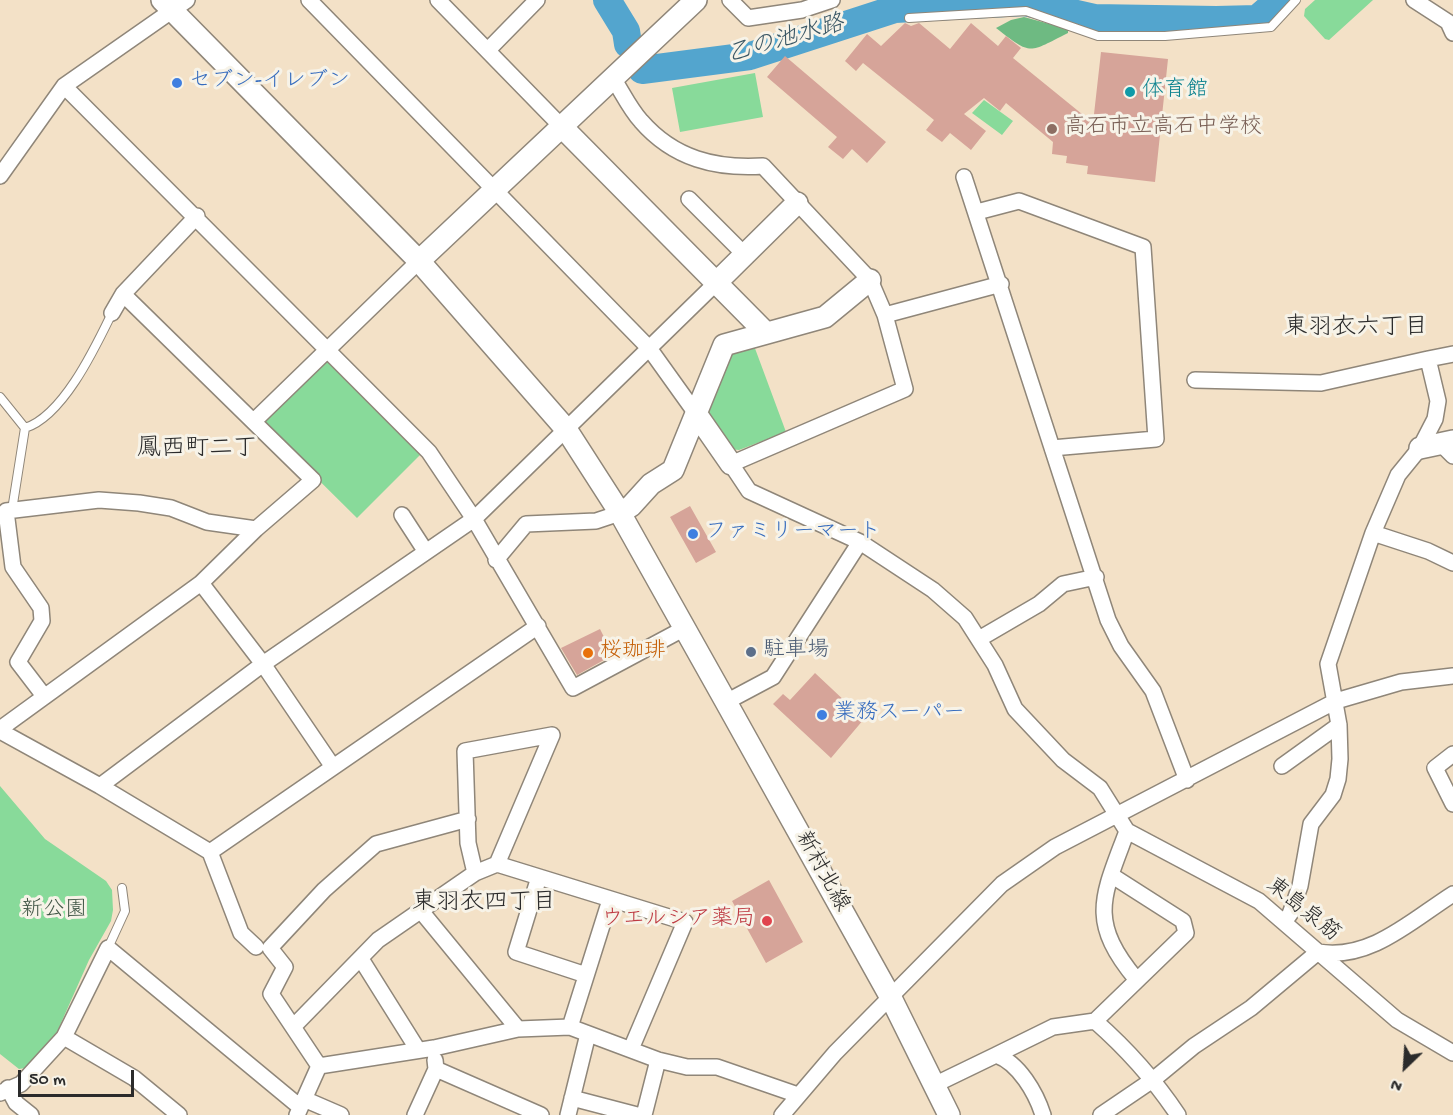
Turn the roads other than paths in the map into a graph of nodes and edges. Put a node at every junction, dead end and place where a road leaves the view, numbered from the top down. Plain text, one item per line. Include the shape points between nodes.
1 (309, 0) edge
2 (438, 0) edge
3 (537, 0) edge
4 (696, 0) edge
5 (730, 0) edge
6 (832, 0) edge
7 (1296, 0) edge
8 (1414, 0) edge
9 (174, 4) edge
10 (909, 18) dead end
11 (1453, 33) edge
12 (488, 50) junction
13 (613, 78) junction
14 (64, 86) junction
15 (562, 127) junction
16 (0, 176) edge
17 (964, 177) dead end
18 (494, 189) junction
19 (689, 199) dead end
20 (797, 202) junction
21 (977, 212) junction
22 (196, 216) junction
23 (744, 254) junction
24 (420, 261) junction
25 (870, 280) junction
26 (716, 283) junction
27 (1001, 284) junction
28 (123, 294) junction
29 (112, 313) joint
30 (885, 315) junction
31 (766, 333) junction
32 (649, 348) junction
33 (327, 349) junction
34 (1453, 354) edge
35 (1428, 359) junction
36 (1196, 380) dead end
37 (0, 397) edge
38 (697, 415) junction
39 (254, 421) junction
40 (25, 428) junction
41 (566, 429) junction
42 (1449, 447) edge
43 (1052, 448) junction
44 (1420, 448) junction
45 (731, 464) junction
46 (6, 511) edge
47 (620, 513) junction
48 (402, 516) dead end
49 (474, 519) junction
50 (256, 530) junction
51 (1373, 533) junction
52 (860, 542) junction
53 (426, 552) junction
54 (496, 560) junction
55 (1453, 563) edge
56 (1096, 577) junction
57 (201, 583) junction
58 (538, 626) junction
59 (686, 630) junction
60 (979, 639) junction
61 (263, 664) junction
62 (1453, 676) edge
63 (44, 696) junction
64 (1336, 700) junction
65 (726, 702) junction
66 (1339, 725) junction
67 (0, 730) edge
68 (1453, 754) edge
69 (1282, 765) dead end
70 (333, 767) junction
71 (1187, 780) junction
72 (100, 786) junction
73 (1453, 804) edge
74 (1118, 815) junction
75 (468, 819) junction
76 (1127, 831) junction
77 (210, 852) junction
78 (497, 864) junction
79 (475, 873) junction
80 (1111, 875) junction
81 (539, 877) junction
82 (122, 888) dead end
83 (1453, 894) edge
84 (610, 900) junction
85 (421, 911) junction
86 (1285, 921) junction
87 (256, 947) dead end
88 (108, 948) junction
89 (1318, 952) junction
90 (361, 959) junction
91 (586, 975) junction
92 (1136, 979) junction
93 (891, 998) junction
94 (1095, 1021) junction
95 (292, 1027) junction
96 (570, 1027) junction
97 (518, 1029) junction
98 (588, 1034) junction
99 (64, 1037) junction
100 (426, 1049) junction
101 (631, 1049) junction
102 (1453, 1053) edge
103 (996, 1055) junction
104 (658, 1060) junction
105 (319, 1066) junction
106 (436, 1069) junction
107 (1154, 1079) junction
108 (934, 1085) junction
109 (4, 1090) edge
110 (798, 1095) junction
111 (572, 1098) junction
112 (300, 1107) edge
113 (31, 1115) edge
114 (179, 1115) edge
115 (341, 1115) edge
116 (415, 1115) edge
117 (541, 1115) edge
118 (568, 1115) edge
119 (637, 1115) edge
120 (644, 1115) edge
121 (782, 1115) edge
122 (949, 1115) edge
123 (1042, 1115) edge
124 (1101, 1115) edge
125 (1178, 1115) edge

1 - 18 street
2 - 12 street
3 - 12 street
4 - 13 street
5 - 6 street via 748,18 802,10
7 - 10 lane via 1271,27 1165,36 1098,36 1026,11
8 - 11 street via 1449,22
9 - 14 street
9 - 24 street, 新村北線
12 - 15 street
13 - 15 street
13 - 20 street via 641,122 675,149 705,164 763,166
14 - 16 street
14 - 22 street
15 - 18 street
15 - 26 street
17 - 21 street
18 - 24 street
18 - 32 street
19 - 23 street
20 - 23 street
20 - 25 street
21 - 27 street
21 - 43 street via 1019,201 1143,247 1156,439
22 - 28 street
22 - 33 street
23 - 26 street
24 - 33 street
24 - 41 street, 新村北線
25 - 30 street
25 - 31 street via 825,316
26 - 31 street
26 - 32 street
27 - 30 street
27 - 43 street
28 - 29 street
28 - 39 street
29 - 40 lane via 82,374 39,424
30 - 45 street via 905,389
31 - 38 street via 724,345
32 - 38 street
32 - 41 street
33 - 39 street
33 - 49 street via 429,452
34 - 35 street
35 - 36 street via 1321,383
35 - 44 street via 1438,401 1435,419
37 - 40 lane
38 - 45 street
38 - 47 street via 673,470
39 - 50 street via 313,480
40 - 46 lane
41 - 47 street, 新村北線
41 - 49 street
42 - 44 street
43 - 56 street
44 - 51 street via 1398,475
45 - 52 street via 749,491
46 - 50 street via 99,500 140,502 171,508 207,522
46 - 63 street via 13,567 41,608 42,621 18,662
47 - 54 street via 596,521 526,524
47 - 59 street, 新村北線
48 - 53 street
49 - 53 street
49 - 54 street
50 - 57 street
51 - 55 street
51 - 64 street via 1328,664
52 - 60 street via 933,590 965,618
52 - 65 street via 773,677
53 - 61 street
54 - 58 street
56 - 60 street via 1063,584 1039,604
56 - 71 street via 1108,620 1121,646 1154,691
57 - 61 street
57 - 63 street
58 - 59 street via 573,688
58 - 70 street
59 - 65 street, 新村北線
60 - 74 street via 1015,709 1063,760 1100,788
61 - 70 street
61 - 72 street
62 - 64 street via 1401,682
63 - 67 street
64 - 66 street
64 - 71 street
65 - 93 street, 新村北線
66 - 69 street
66 - 86 street via 1340,759 1333,795 1311,824 1300,886
67 - 72 street
68 - 73 street via 1435,768
70 - 77 street
71 - 74 street
72 - 77 street
74 - 76 street
74 - 93 street via 1055,847 1002,884
75 - 78 street via 465,751 552,735
75 - 79 street via 468,843
75 - 95 street via 376,844 324,890 270,948 285,967 271,994
76 - 80 street
76 - 86 street, 東島泉筋 via 1259,901
77 - 87 street via 241,933
78 - 79 street
78 - 81 street
79 - 85 street
80 - 92 street via 1104,903 1105,928 1119,959
80 - 92 street via 1183,921 1186,933
81 - 84 street
81 - 91 street via 516,952
82 - 88 lane via 124,911
83 - 89 street via 1384,941 1335,955
84 - 91 street
84 - 101 street via 685,922
85 - 90 street via 378,940
85 - 97 street
86 - 89 street, 東島泉筋
88 - 99 street
88 - 112 street
89 - 102 street, 東島泉筋 via 1397,1020
89 - 107 street via 1251,1008 1194,1046
90 - 95 street
90 - 100 street
91 - 96 street
92 - 94 street
93 - 108 street, 新村北線
93 - 110 street
94 - 103 street via 1053,1027
94 - 107 street via 1129,1050
95 - 105 street
96 - 97 street
96 - 98 street
97 - 100 street
98 - 101 street
98 - 111 street
99 - 109 street via 21,1084
99 - 114 street via 134,1078
100 - 105 street
100 - 106 street
101 - 104 street
103 - 108 street
103 - 123 street via 1004,1058 1029,1085
104 - 110 street via 687,1067 717,1067
104 - 120 street
105 - 112 street
106 - 116 street
106 - 117 street
107 - 124 street
107 - 125 street
108 - 122 street, 新村北線
109 - 113 street
110 - 121 street
111 - 118 street
111 - 119 street
112 - 115 street

